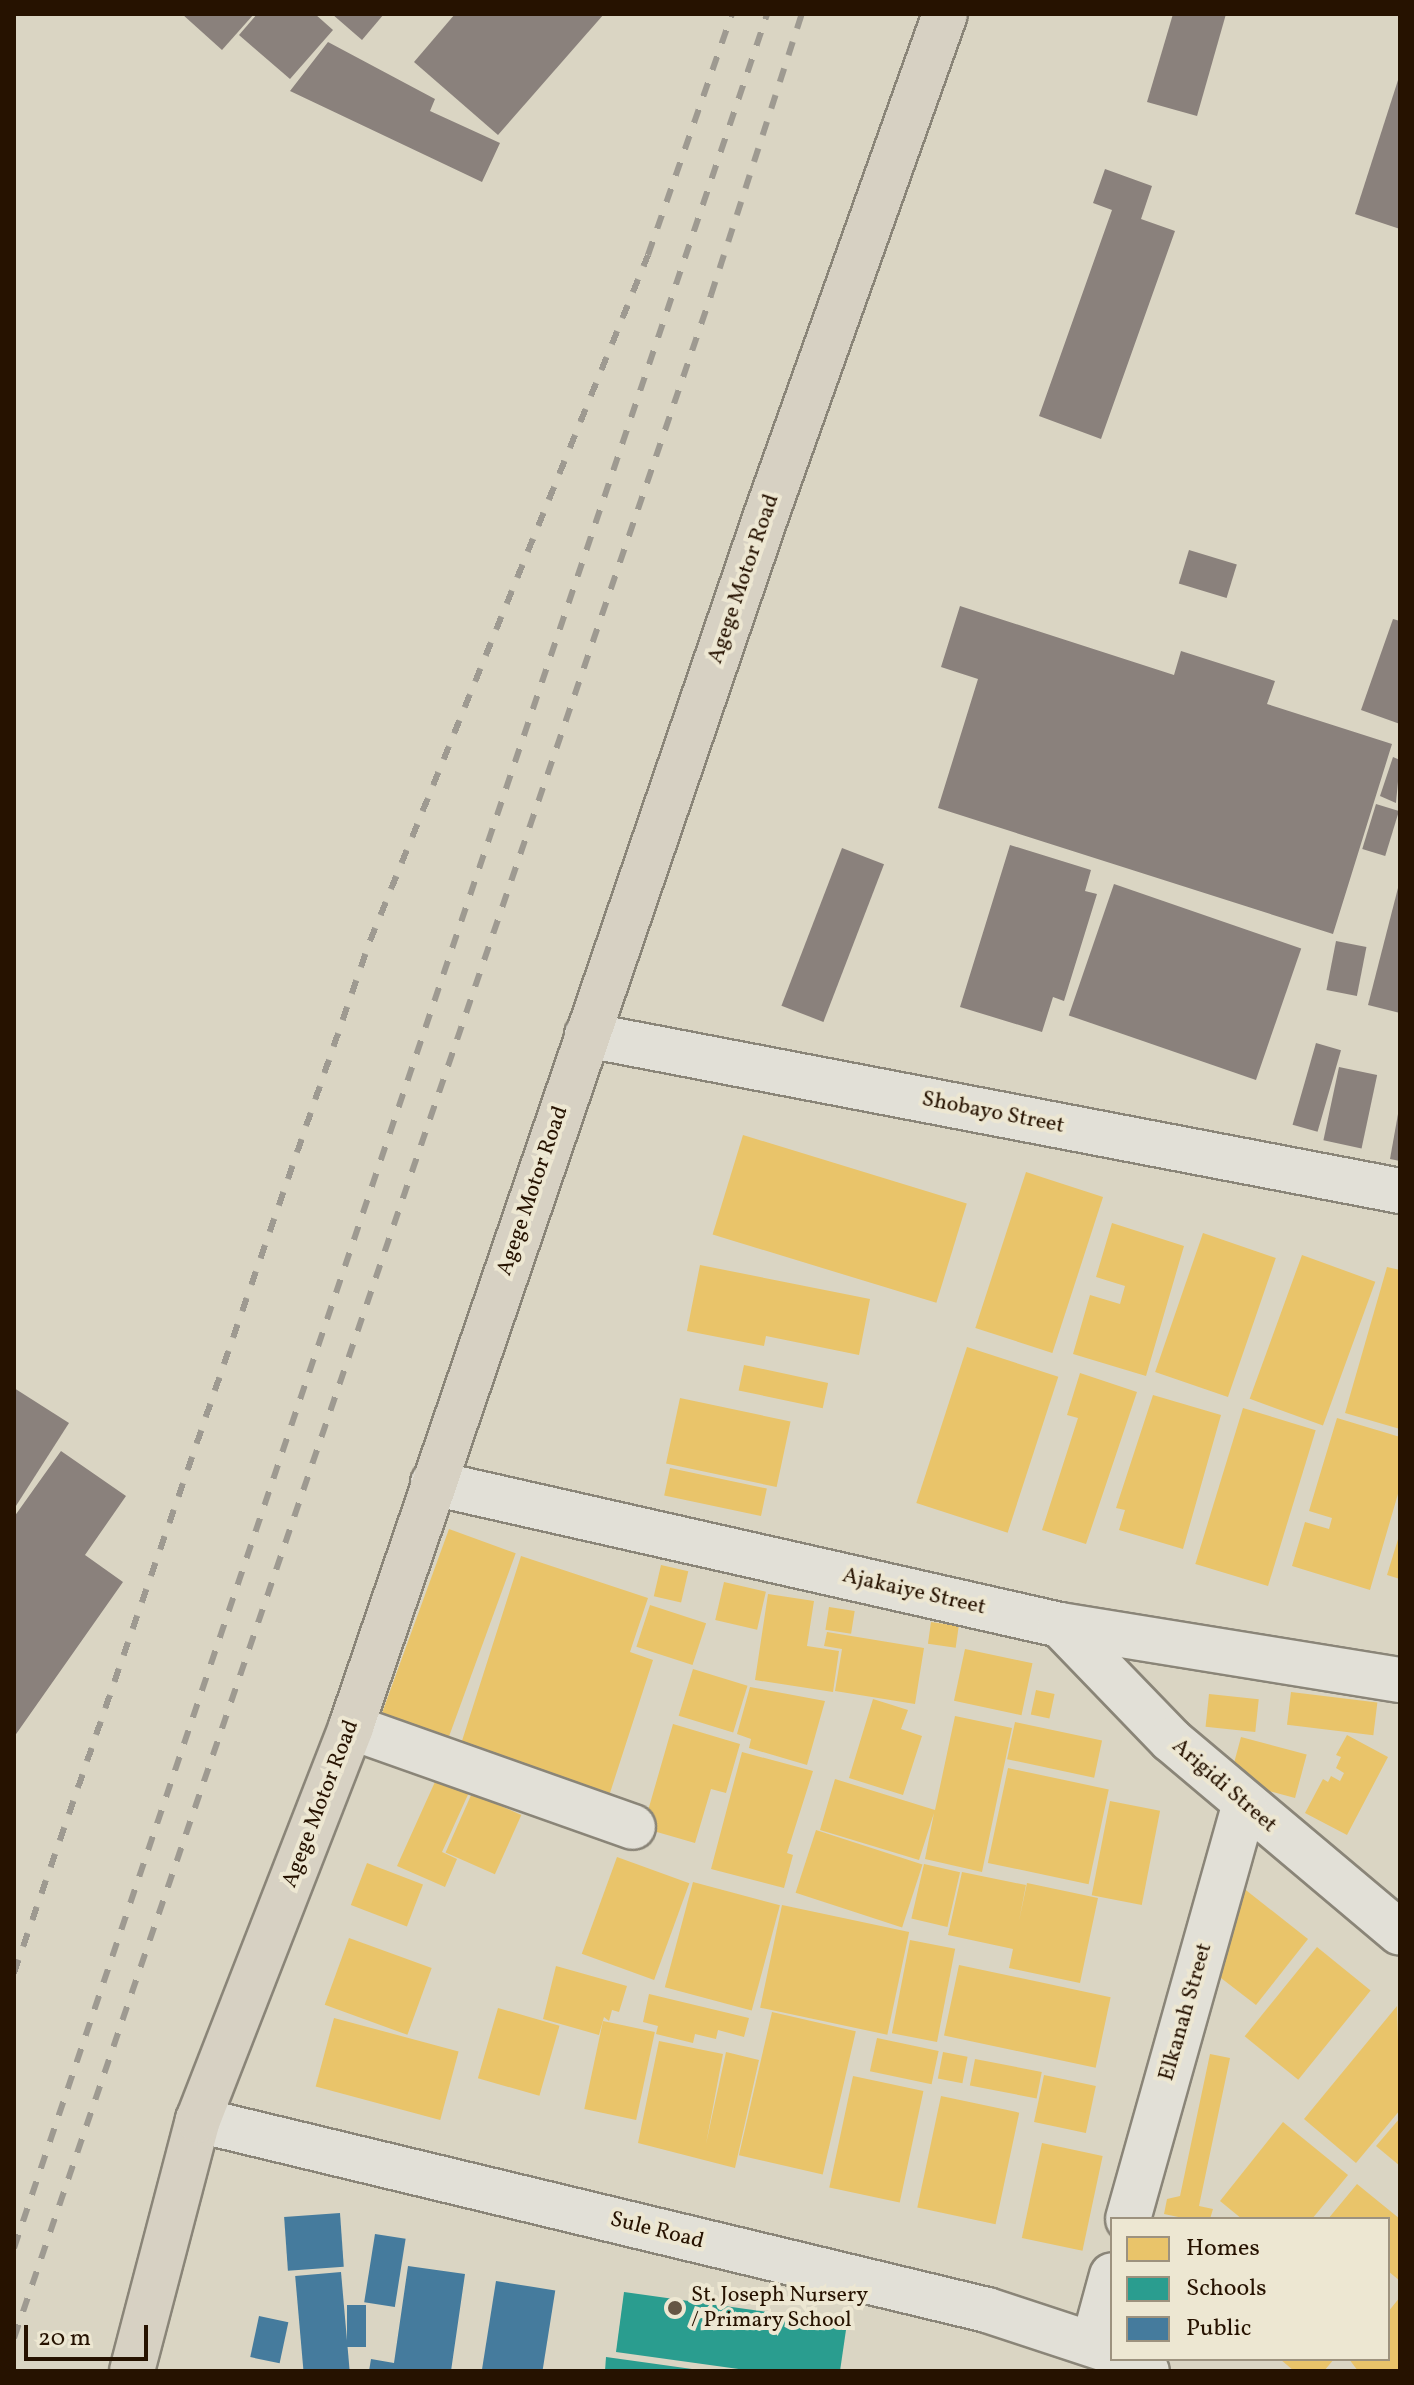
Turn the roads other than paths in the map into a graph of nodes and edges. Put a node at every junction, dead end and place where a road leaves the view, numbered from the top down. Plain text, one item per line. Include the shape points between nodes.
1 (945, 14) edge
2 (587, 1035) junction
3 (1400, 1191) edge
4 (433, 1483) junction
5 (1060, 1625) junction
6 (1400, 1680) edge
7 (351, 1727) junction
8 (1244, 1805) junction
9 (633, 1827) dead end
10 (1400, 1933) edge
11 (198, 2120) junction
12 (1129, 2217) edge
13 (1110, 2351) edge
14 (1128, 2361) edge
15 (132, 2371) edge
16 (1147, 2371) edge

1 - 2 main road, Agege Motor Road
2 - 3 street, Shobayo Street
2 - 4 main road, Agege Motor Road
4 - 5 street, Ajakaiye Street
4 - 7 main road, Agege Motor Road
5 - 6 street, Ajakaiye Street
5 - 8 street, Arigidi Street via 1171,1740
7 - 9 street
7 - 11 main road, Agege Motor Road
8 - 10 street, Arigidi Street
8 - 12 street, Elkanah Street
11 - 13 street, Sule Road via 987,2310
11 - 15 main road, Agege Motor Road
14 - 16 street, Sule Road

